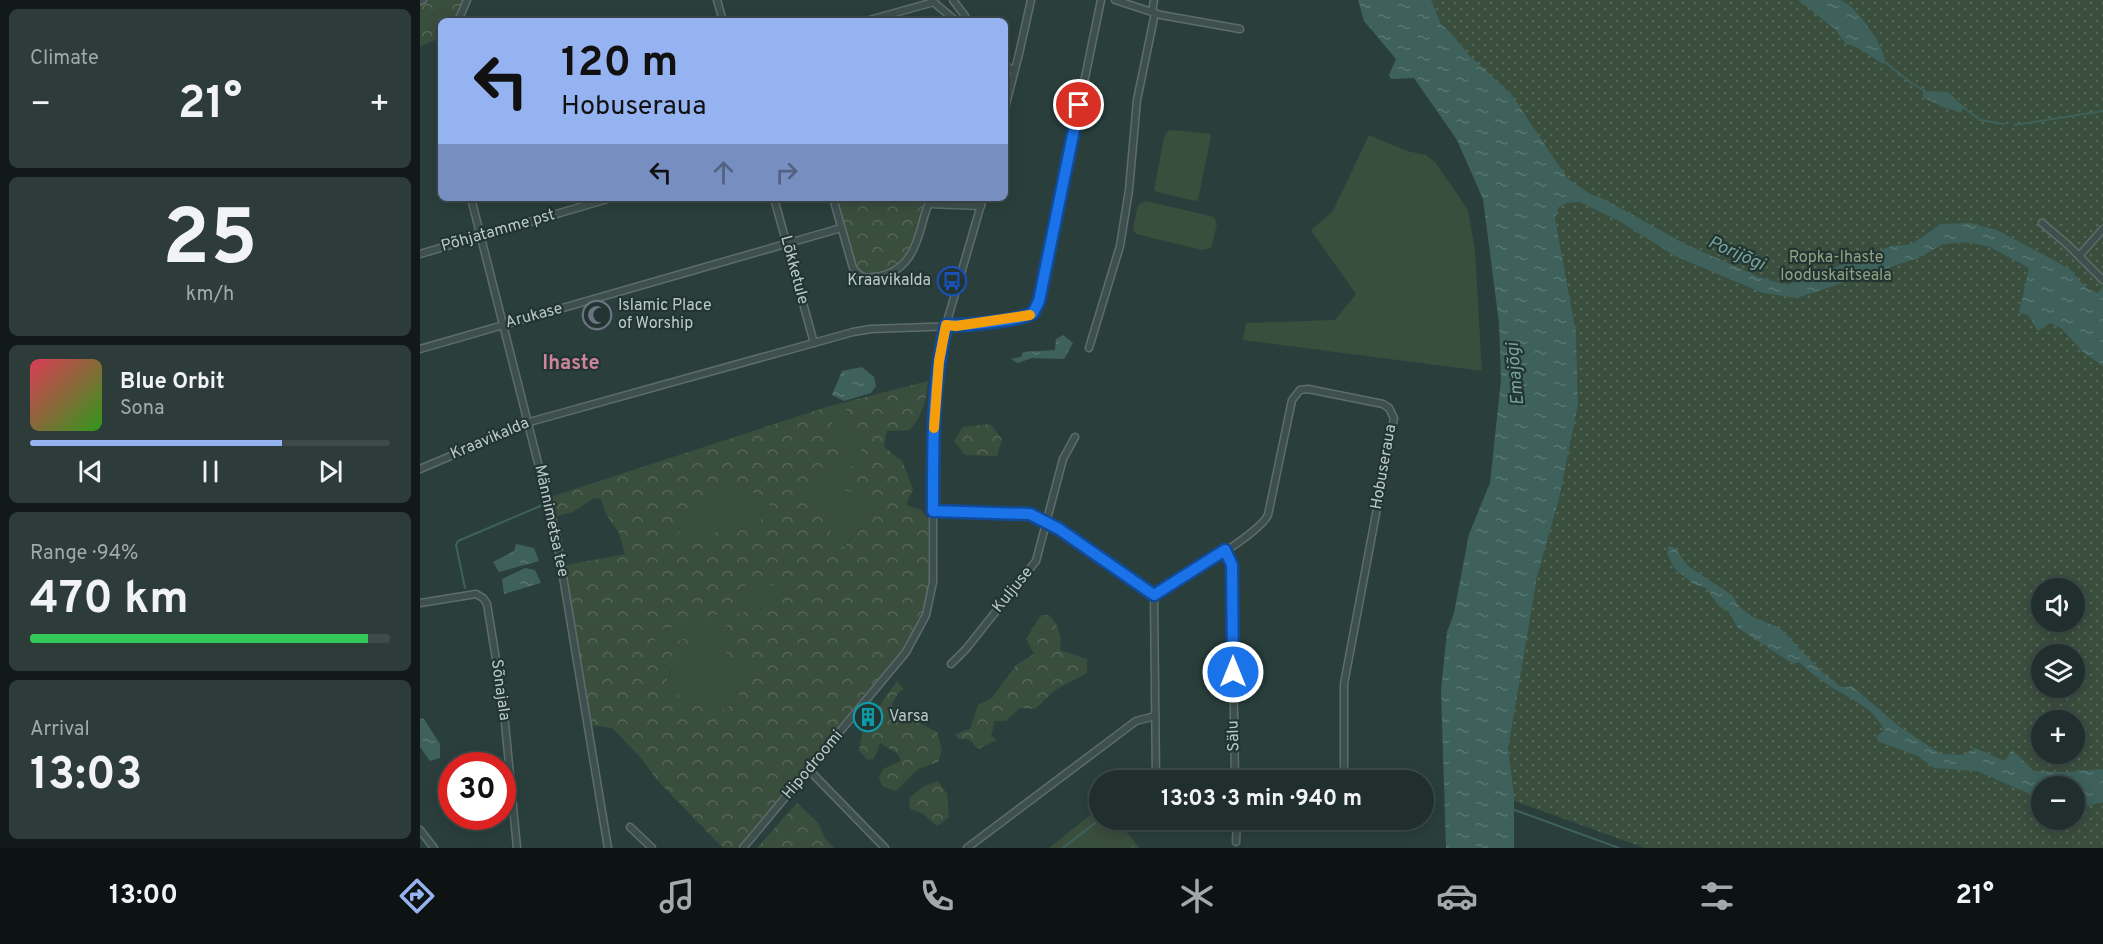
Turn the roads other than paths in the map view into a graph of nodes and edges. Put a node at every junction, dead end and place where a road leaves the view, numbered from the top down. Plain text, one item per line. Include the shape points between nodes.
1 (467, 0) edge
2 (717, 0) edge
3 (953, 0) edge
4 (1031, 0) edge
5 (1101, 0) edge
6 (1115, 0) edge
7 (1155, 0) edge
8 (932, 1) edge
9 (1153, 12) junction
10 (459, 18) edge
11 (722, 18) edge
12 (876, 18) edge
13 (952, 18) edge
14 (963, 18) edge
15 (1240, 29) dead end
16 (1008, 67) edge
17 (1014, 71) junction
18 (1008, 84) edge
19 (472, 201) edge
20 (601, 201) edge
21 (775, 201) edge
22 (834, 201) edge
23 (929, 201) edge
24 (982, 201) edge
25 (981, 206) junction
26 (2042, 223) dead end
27 (841, 228) junction
28 (2103, 229) edge
29 (480, 237) junction
30 (787, 243) junction
31 (420, 254) edge
32 (2079, 256) junction
33 (2103, 280) edge
34 (503, 325) junction
35 (946, 325) junction
36 (814, 343) junction
37 (1089, 348) dead end
38 (420, 349) edge
39 (529, 423) junction
40 (1075, 437) dead end
41 (420, 469) edge
42 (933, 511) junction
43 (1046, 522) junction
44 (1225, 550) junction
45 (1154, 595) junction
46 (420, 603) edge
47 (951, 664) dead end
48 (1155, 716) junction
49 (809, 770) junction
50 (1156, 770) edge
51 (1235, 770) edge
52 (1344, 770) edge
53 (630, 827) dead end
54 (420, 830) edge
55 (1237, 830) edge
56 (1236, 842) dead end
57 (434, 848) edge
58 (517, 848) edge
59 (608, 848) edge
60 (652, 848) edge
61 (743, 848) edge
62 (885, 848) edge
63 (967, 848) edge

1 - 10 street
2 - 11 street
3 - 14 street
4 - 17 street
5 - 35 street, Kraavikalda via 1035,309 1028,316
6 - 9 street
7 - 9 street
8 - 12 street
8 - 13 street
9 - 15 street
9 - 37 street via 1137,100 1120,246
16 - 17 street
17 - 18 street
19 - 29 street, Männimetsa tee
20 - 29 street, Põhjatamme pst
21 - 30 street, Lõkketule
22 - 27 street
23 - 25 street
23 - 27 street via 915,250 897,270 884,276 867,278 856,273
24 - 25 street, Hipodroomi
25 - 35 street, Hipodroomi
26 - 32 street
27 - 30 street, Arukase
28 - 32 street
29 - 31 street, Põhjatamme pst
29 - 34 street, Männimetsa tee
30 - 34 street, Arukase
30 - 36 street, Lõkketule
32 - 33 street
34 - 38 street, Arukase
34 - 39 street, Männimetsa tee
35 - 36 street, Kraavikalda via 871,329
35 - 42 street, Hipodroomi via 934,408
36 - 39 street, Kraavikalda
39 - 41 street, Kraavikalda
39 - 59 street, Männimetsa tee via 556,534
40 - 43 street, Kuljuse via 1063,459
42 - 43 street via 1030,514
42 - 49 street, Hipodroomi via 933,582 919,630 906,652
43 - 45 street
43 - 47 street, Kuljuse via 1036,561
44 - 45 street, Hobuseraua
44 - 51 street, Sälu via 1232,565
44 - 52 street, Hobuseraua via 1261,525 1268,515 1296,393 1308,389 1389,408 1394,422 1344,684
45 - 48 street
46 - 58 street, Sõnajala via 476,594 487,604 504,702
48 - 50 street
48 - 63 street via 1136,721
49 - 61 street, Hipodroomi
49 - 62 street
53 - 60 street
54 - 57 street
55 - 56 street

